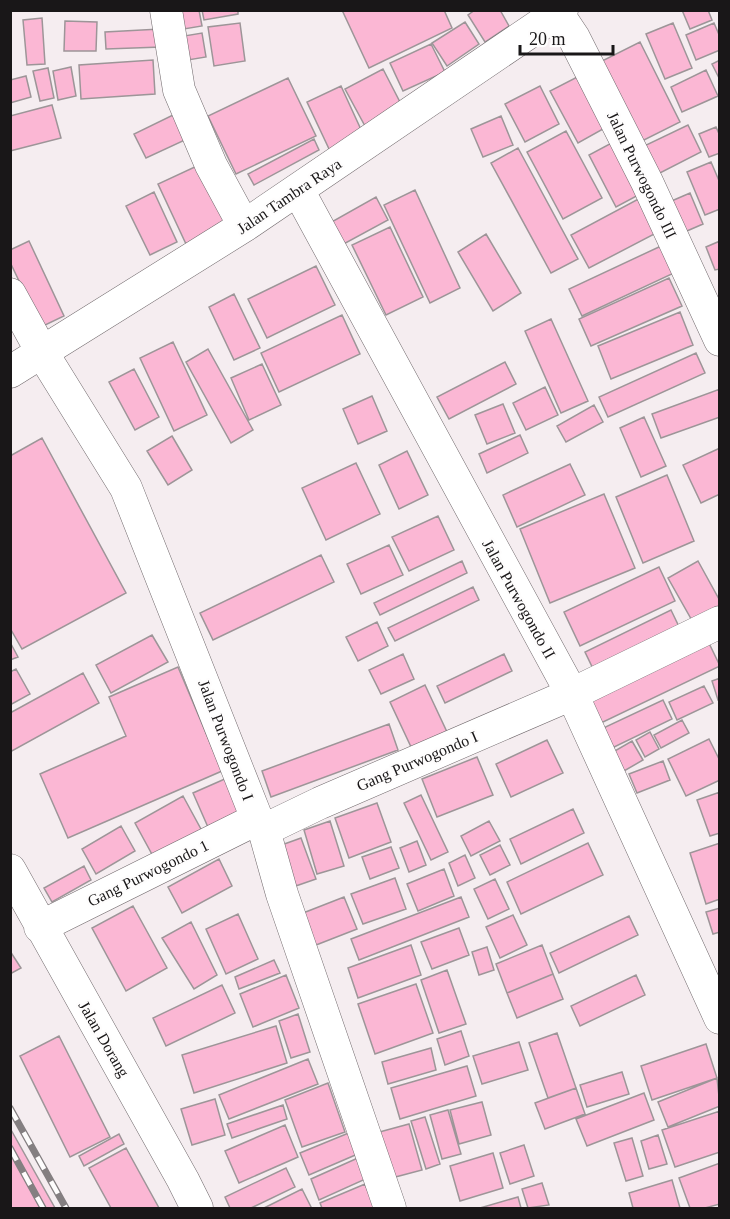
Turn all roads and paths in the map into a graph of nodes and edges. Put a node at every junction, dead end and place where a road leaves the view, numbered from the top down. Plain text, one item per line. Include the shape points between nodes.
1 (166, 10) edge
2 (560, 12) edge
3 (298, 190) junction
4 (244, 226) junction
5 (10, 294) edge
6 (720, 340) edge
7 (43, 354) junction
8 (10, 372) edge
9 (720, 622) edge
10 (572, 694) junction
11 (260, 825) junction
12 (10, 870) edge
13 (40, 927) junction
14 (720, 1018) edge
15 (197, 1209) edge
16 (390, 1209) edge

1 - 4 street via 179,90
2 - 3 street, Jalan Tambra Raya
2 - 6 street, Jalan Purwogondo III via 647,182
3 - 4 street, Jalan Tambra Raya
3 - 10 street, Jalan Purwogondo II
4 - 7 street, Jalan Tambra Raya
5 - 7 street, Jalan Purwogondo I
7 - 8 street, Jalan Tambra Raya
7 - 11 street, Jalan Purwogondo I via 126,488
9 - 10 street, Gang Purwogondo I
10 - 11 street, Gang Purwogondo I
10 - 14 street, Jalan Purwogondo II
11 - 13 street, Gang Purwogondo 1
11 - 16 street, Jalan Purwogondo I
12 - 13 street, Jalan Dorang
13 - 15 street, Jalan Dorang

